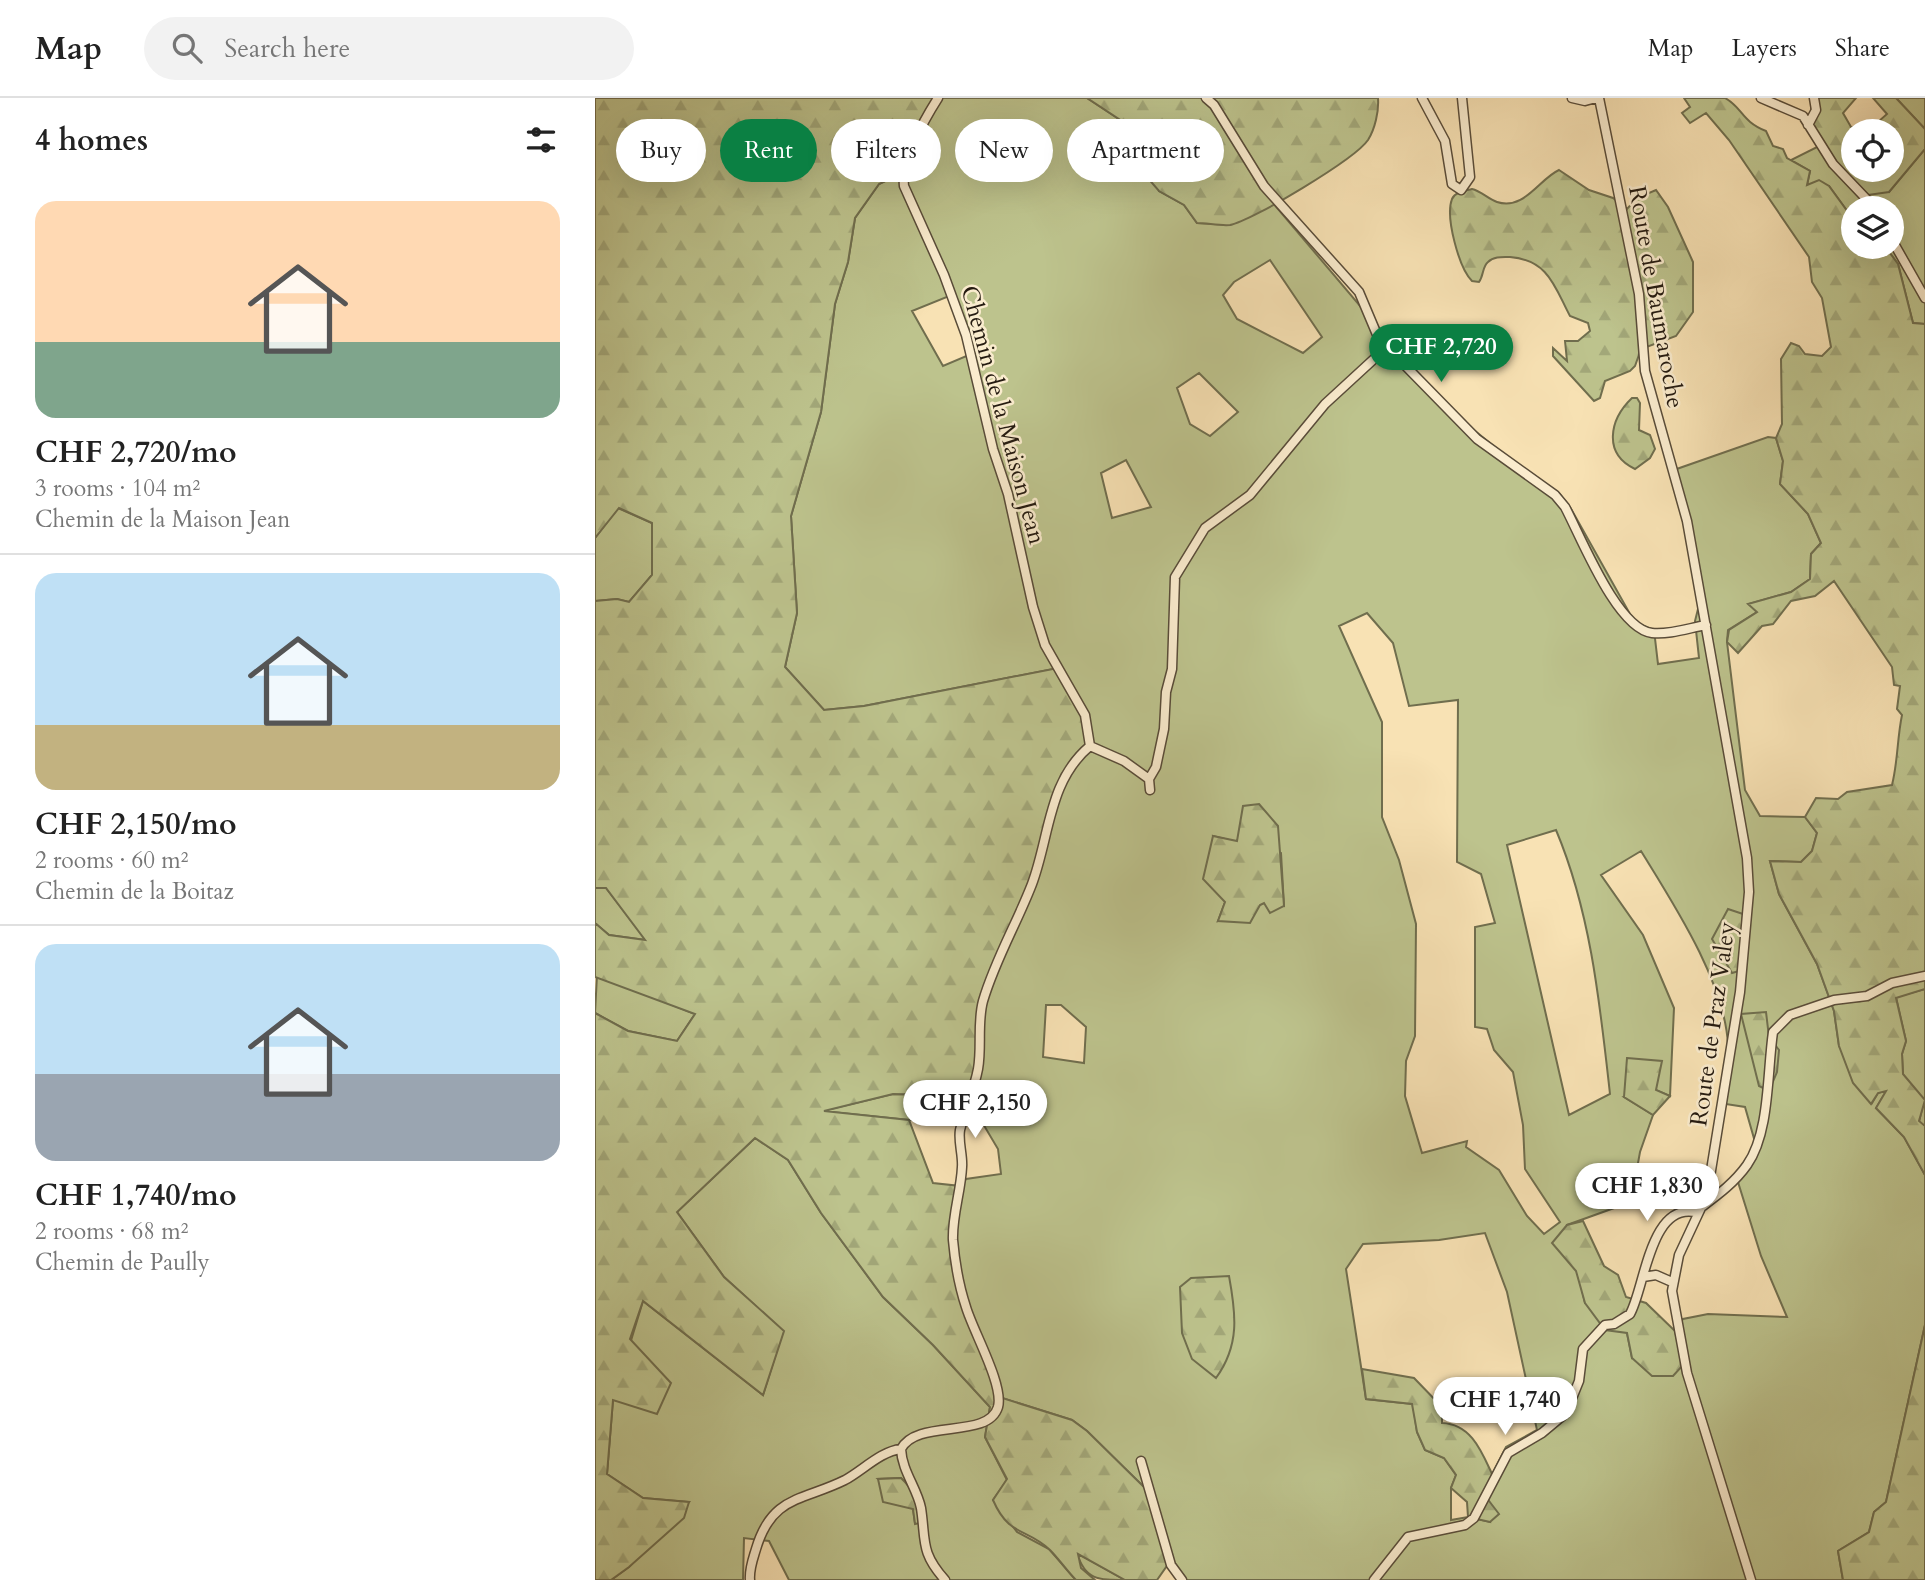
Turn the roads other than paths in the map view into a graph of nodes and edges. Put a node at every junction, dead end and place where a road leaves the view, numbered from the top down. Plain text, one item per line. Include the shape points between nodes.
1 (939, 98) edge
2 (1206, 98) edge
3 (1422, 98) edge
4 (1462, 98) edge
5 (1572, 98) edge
6 (1597, 98) edge
7 (1762, 98) edge
8 (1814, 98) edge
9 (1808, 125) junction
10 (1864, 196) edge
11 (1903, 259) edge
12 (1925, 298) edge
13 (1387, 347) junction
14 (1706, 625) junction
15 (1090, 746) junction
16 (1149, 779) junction
17 (1150, 790) dead end
18 (1925, 976) edge
19 (1699, 1210) junction
20 (1643, 1278) junction
21 (1672, 1282) junction
22 (901, 1450) junction
23 (1141, 1461) dead end
24 (750, 1580) edge
25 (945, 1580) edge
26 (1182, 1580) edge
27 (1374, 1580) edge
28 (1751, 1580) edge

1 - 15 street, Chemin de la Maison Jean via 906,161 904,186 966,335 1033,607 1045,645 1085,715
2 - 13 street via 1264,186 1359,292
3 - 4 street via 1445,141 1453,184 1461,190 1469,177
5 - 6 street
6 - 14 street, Route de Baumaroche via 1639,294 1651,397 1687,521
7 - 9 street via 1795,110
8 - 9 street via 1816,110
9 - 10 street via 1833,164
11 - 12 street
13 - 14 street via 1478,439 1555,495 1626,619 1653,633
13 - 16 street via 1325,404 1250,495 1205,528 1175,577 1174,647 1164,729
14 - 19 street, Route de Praz Valey via 1749,874 1738,1006 1707,1195
15 - 16 street via 1124,761
15 - 22 street via 1075,758 1055,797 1033,882 991,976 982,1004 978,1068 959,1135 962,1165 953,1237 956,1264 973,1327 997,1388 998,1408 994,1416 979,1424 930,1433 911,1440
16 - 17 street
18 - 19 street via 1892,983 1867,996 1834,1000 1790,1015 1777,1025 1758,1144 1733,1182
19 - 20 street via 1682,1214 1661,1228
19 - 21 street, Route de Praz Valey
20 - 21 street via 1656,1275
20 - 27 street via 1630,1314 1605,1325 1583,1349 1579,1381 1566,1413 1508,1453 1474,1518 1465,1525 1408,1537
21 - 28 street, Route de Praz Valey via 1687,1373
22 - 24 street via 843,1481 784,1503 758,1542
22 - 25 street via 921,1507 924,1548
23 - 26 street via 1171,1565

